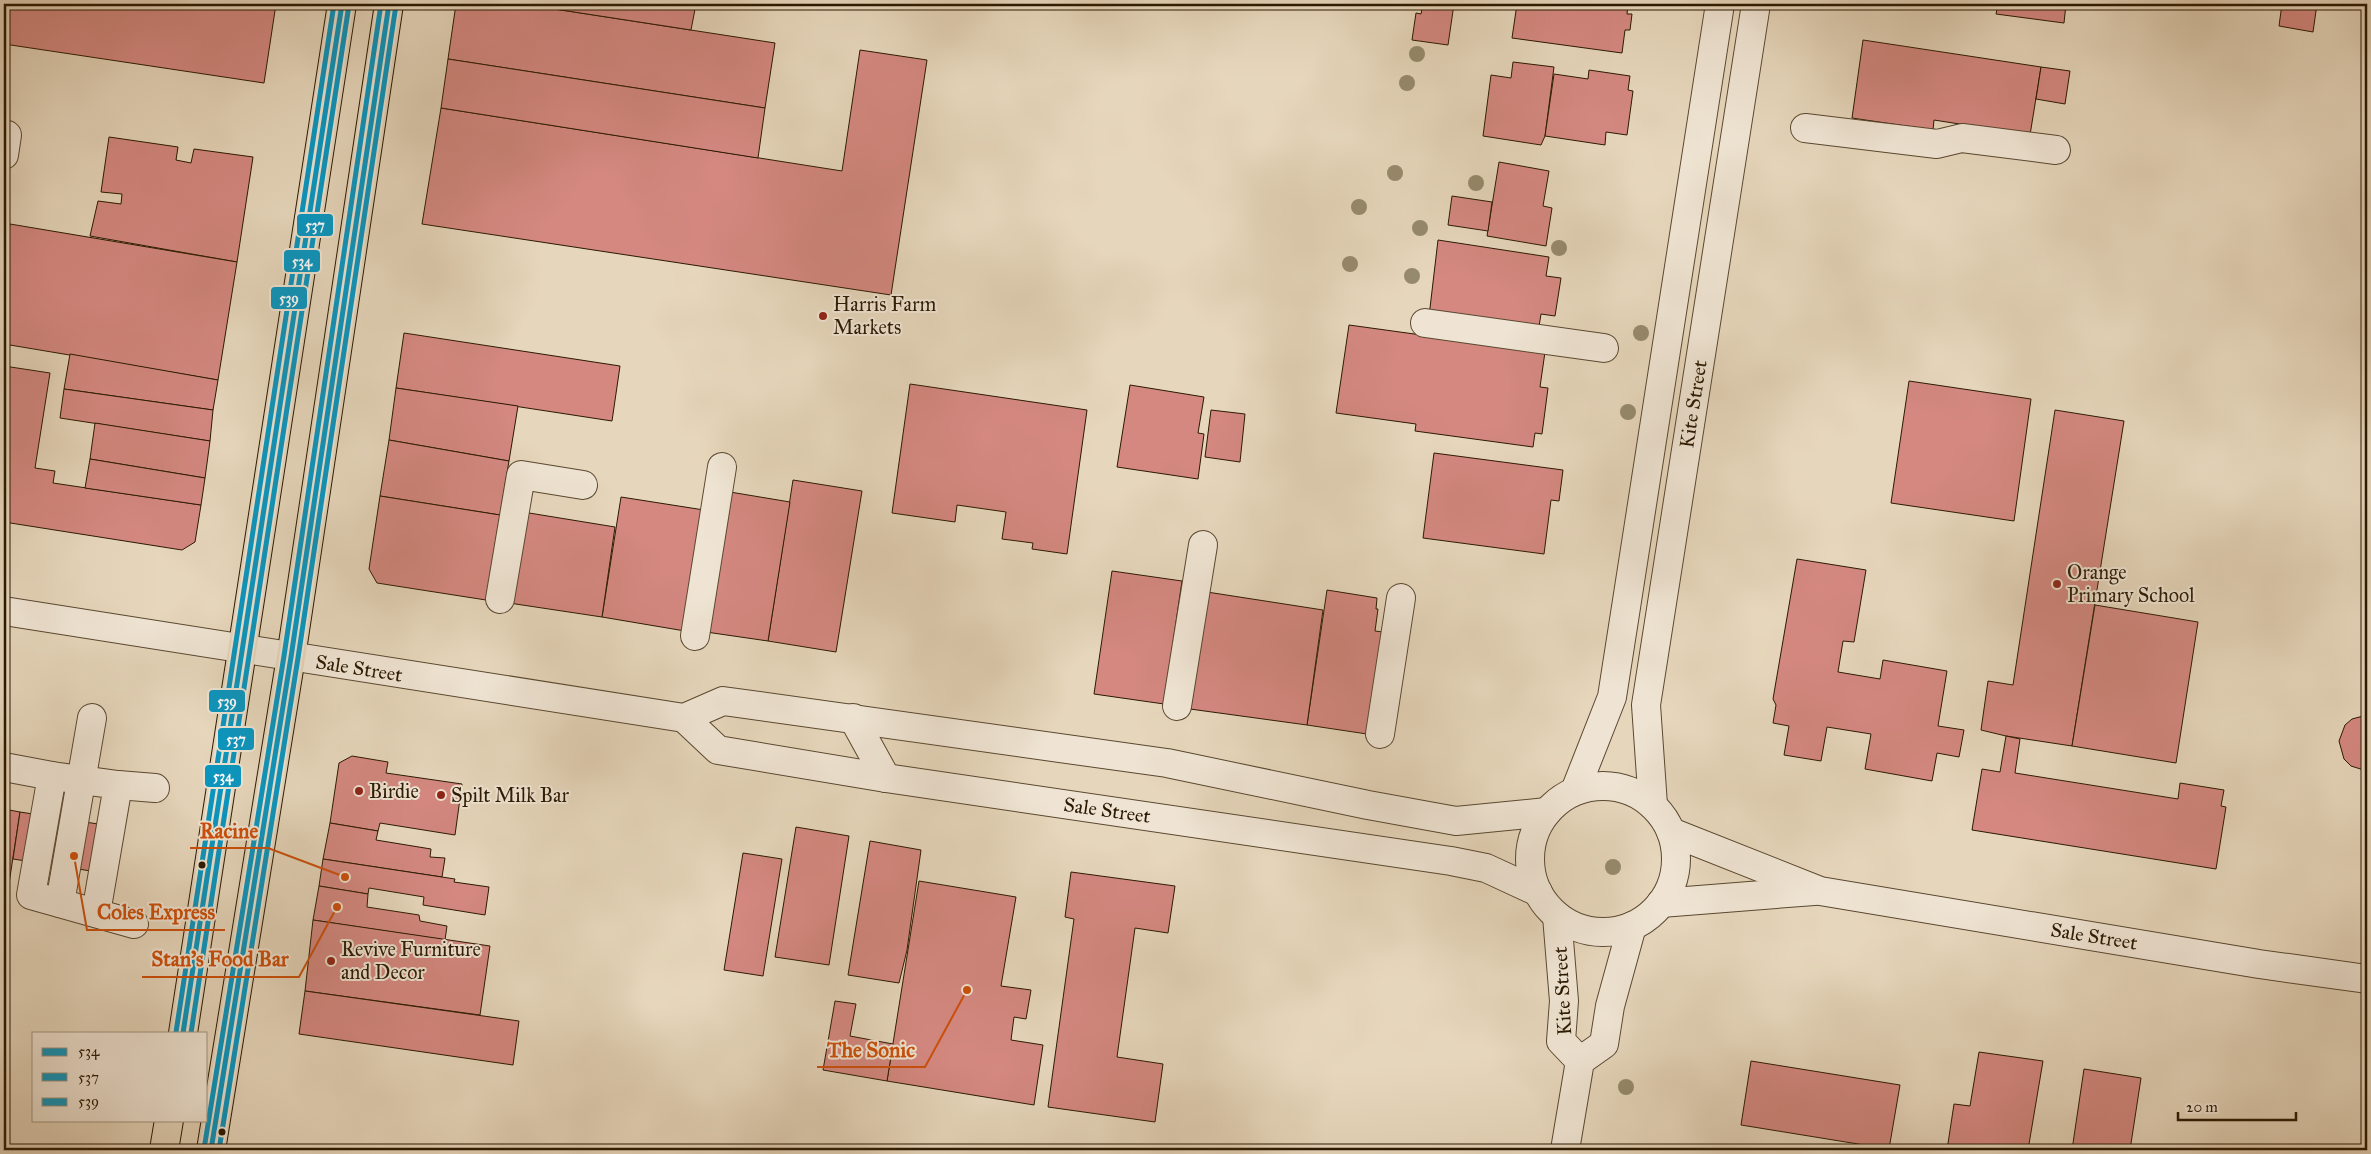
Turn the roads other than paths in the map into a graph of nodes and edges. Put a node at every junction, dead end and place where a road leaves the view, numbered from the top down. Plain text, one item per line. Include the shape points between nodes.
1 (342, 4) edge
2 (389, 4) edge
3 (1720, 4) edge
4 (1756, 4) edge
5 (1805, 128) dead end
6 (4, 135) edge
7 (2056, 150) dead end
8 (4, 155) edge
9 (1425, 323) dead end
10 (1604, 348) dead end
11 (722, 467) dead end
12 (583, 485) dead end
13 (1203, 545) dead end
14 (1401, 598) dead end
15 (500, 599) dead end
16 (4, 611) edge
17 (695, 636) dead end
18 (243, 649) junction
19 (291, 657) junction
20 (1177, 706) dead end
21 (92, 718) dead end
22 (684, 718) junction
23 (853, 718) junction
24 (1380, 734) dead end
25 (4, 767) edge
26 (52, 776) junction
27 (886, 778) junction
28 (82, 780) junction
29 (118, 785) junction
30 (155, 788) dead end
31 (1575, 791) junction
32 (1653, 805) junction
33 (1546, 812) junction
34 (1671, 832) junction
35 (1820, 891) junction
36 (1538, 892) junction
37 (1661, 903) junction
38 (60, 904) junction
39 (96, 913) junction
40 (1558, 916) junction
41 (134, 924) dead end
42 (1632, 926) junction
43 (2367, 980) edge
44 (183, 1032) edge
45 (1580, 1061) junction
46 (169, 1122) edge
47 (164, 1150) edge
48 (211, 1150) edge
49 (1566, 1150) edge

1 - 18 highway
2 - 19 highway
3 - 31 street, Kite Street via 1612,698
4 - 32 street, Kite Street via 1646,704
5 - 7 street via 1937,144 1962,138
6 - 8 street via 7,135
9 - 10 street
11 - 17 street
12 - 15 street via 521,475
13 - 20 street
14 - 24 street
16 - 18 street, Sale Street
18 - 19 street, Sale Street
18 - 44 highway
19 - 22 street, Sale Street
19 - 48 highway
21 - 28 street
22 - 23 street via 723,701
22 - 27 street, Sale Street via 718,750
23 - 27 street
23 - 33 street via 1167,763 1456,821
25 - 26 street
26 - 28 street
26 - 38 street via 31,895
27 - 36 street, Sale Street via 1451,861 1486,868
28 - 29 street
28 - 38 street
29 - 30 street
29 - 39 street
31 - 32 street via 1595,786 1616,787 1636,793
31 - 33 street
32 - 34 street
33 - 36 street via 1530,851 1531,872
34 - 35 street, Sale Street
34 - 37 street via 1676,856 1673,881
35 - 37 street, Sale Street
35 - 43 street, Sale Street
36 - 40 street
37 - 42 street via 1648,917
38 - 39 street
39 - 41 street
40 - 42 street via 1574,926 1593,931 1613,932
40 - 45 street, Kite Street via 1564,1001 1561,1041
42 - 45 street, Kite Street via 1610,1006 1604,1044
45 - 49 street, Kite Street
46 - 47 highway

